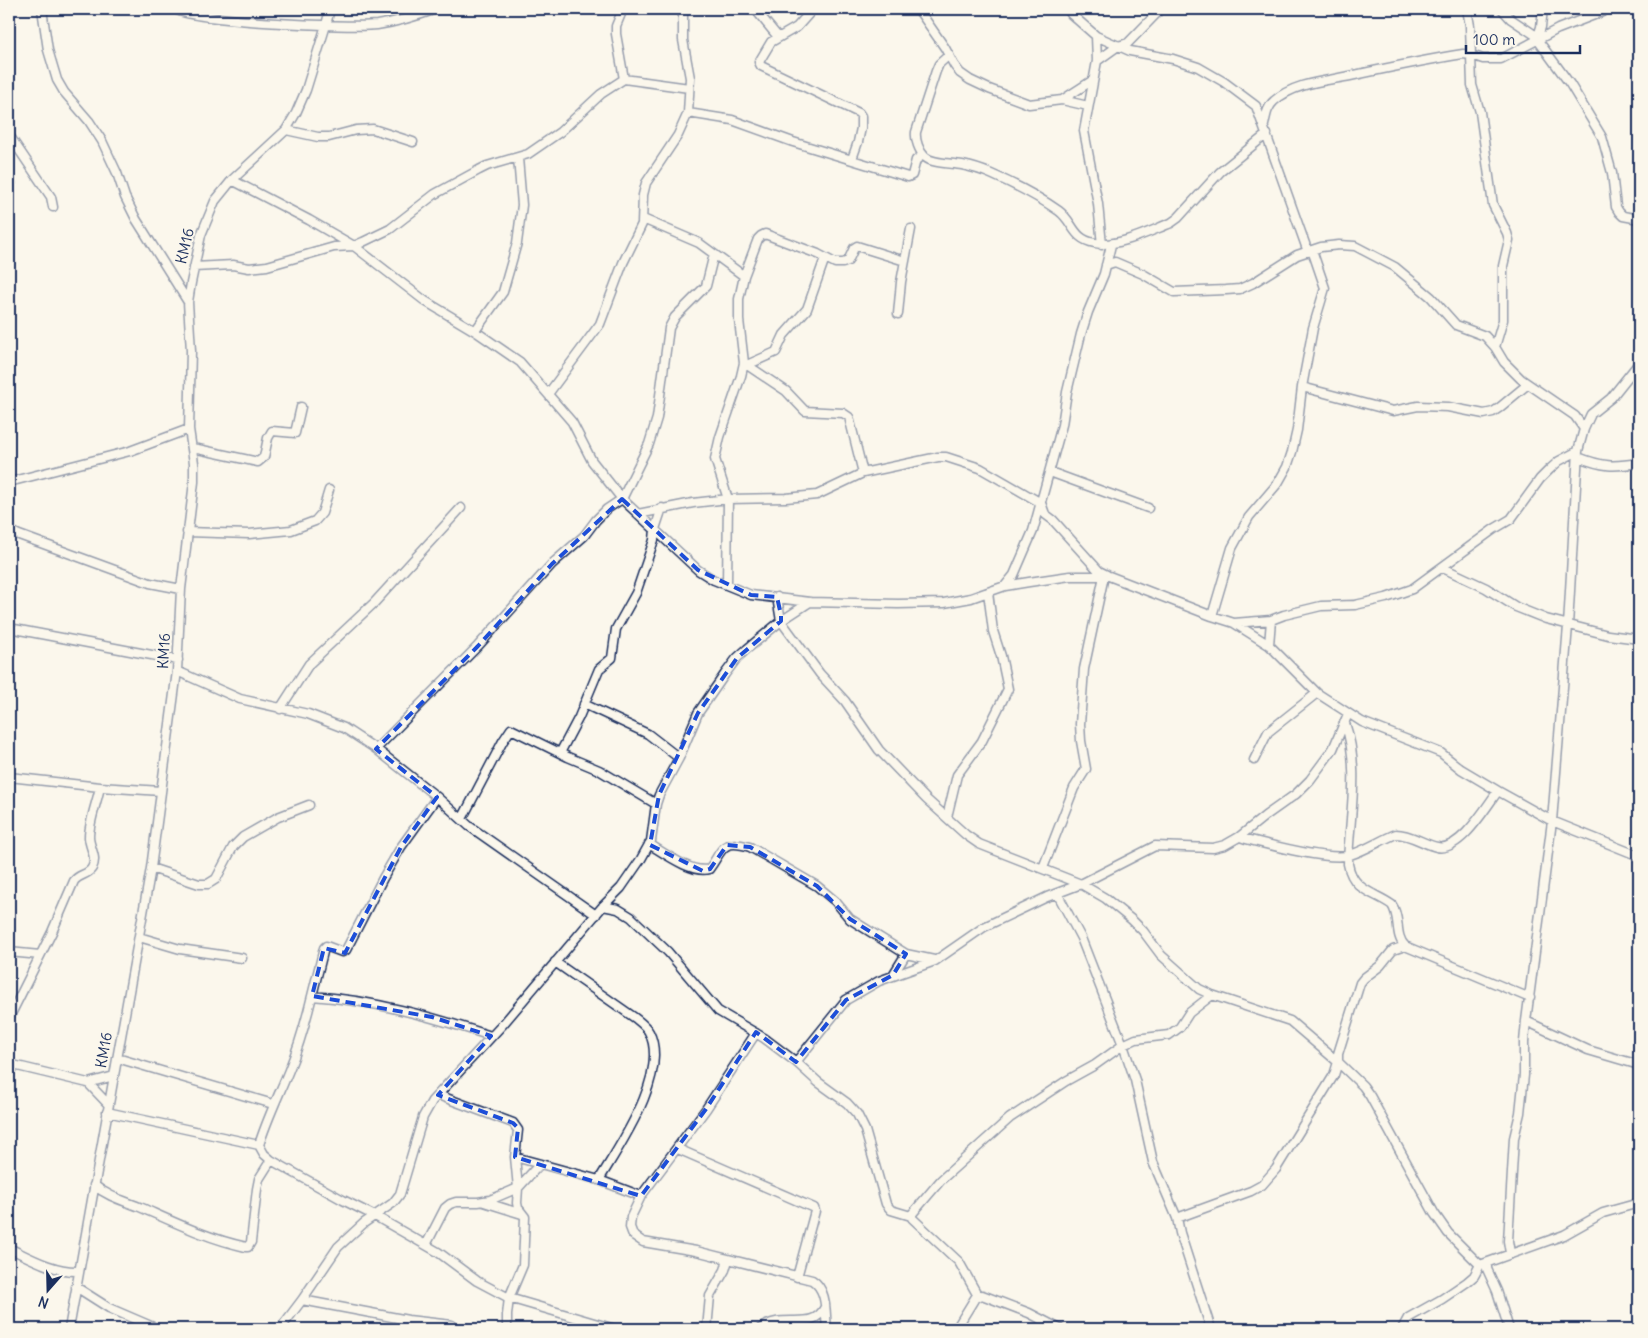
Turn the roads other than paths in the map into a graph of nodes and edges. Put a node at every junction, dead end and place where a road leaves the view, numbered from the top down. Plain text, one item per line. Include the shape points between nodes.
1 (42, 9) edge
2 (175, 9) edge
3 (330, 9) edge
4 (436, 9) edge
5 (623, 9) edge
6 (683, 9) edge
7 (755, 9) edge
8 (813, 9) edge
9 (918, 9) edge
10 (1068, 9) edge
11 (1161, 9) edge
12 (1467, 9) edge
13 (1502, 9) edge
14 (1543, 9) edge
15 (1606, 9) edge
16 (326, 25) junction
17 (1096, 36) junction
18 (778, 37) junction
19 (1538, 38) junction
20 (1118, 46) junction
21 (1129, 47) junction
22 (949, 55) junction
23 (1471, 55) junction
24 (1097, 61) junction
25 (624, 79) junction
26 (1094, 80) junction
27 (689, 88) junction
28 (1062, 100) junction
29 (1088, 106) junction
30 (1256, 106) junction
31 (1269, 106) junction
32 (688, 113) junction
33 (1264, 125) junction
34 (286, 130) junction
35 (1267, 134) junction
36 (9, 135) edge
37 (413, 142) dead end
38 (923, 155) junction
39 (518, 158) junction
40 (852, 159) junction
41 (232, 180) junction
42 (53, 207) dead end
43 (643, 219) junction
44 (1639, 219) edge
45 (911, 229) dead end
46 (1304, 242) junction
47 (1102, 245) junction
48 (1111, 245) junction
49 (354, 246) junction
50 (1322, 247) junction
51 (1312, 250) junction
52 (714, 254) junction
53 (825, 258) junction
54 (904, 261) junction
55 (1114, 262) junction
56 (1106, 265) junction
57 (194, 267) junction
58 (1104, 274) junction
59 (744, 276) junction
60 (188, 302) junction
61 (898, 314) dead end
62 (475, 331) junction
63 (1495, 347) junction
64 (1639, 363) edge
65 (746, 364) junction
66 (1528, 384) junction
67 (1302, 388) junction
68 (548, 394) junction
69 (301, 407) dead end
70 (1591, 414) junction
71 (1575, 416) junction
72 (189, 429) junction
73 (1584, 429) junction
74 (193, 448) junction
75 (1578, 454) junction
76 (1639, 463) edge
77 (1050, 472) junction
78 (863, 473) junction
79 (9, 482) edge
80 (329, 490) dead end
81 (622, 499) junction
82 (728, 499) junction
83 (1041, 503) junction
84 (461, 508) dead end
85 (662, 508) junction
86 (1148, 508) dead end
87 (638, 514) junction
88 (655, 529) junction
89 (9, 530) edge
90 (187, 532) junction
91 (1443, 568) junction
92 (1106, 576) junction
93 (727, 585) junction
94 (1005, 586) junction
95 (181, 589) junction
96 (988, 592) junction
97 (777, 597) junction
98 (810, 602) junction
99 (1212, 616) junction
100 (1271, 620) junction
101 (781, 621) junction
102 (1234, 623) junction
103 (1568, 626) junction
104 (9, 628) edge
105 (1639, 639) edge
106 (1269, 645) junction
107 (178, 660) junction
108 (177, 671) junction
109 (1318, 693) junction
110 (584, 704) junction
111 (280, 709) junction
112 (1348, 714) junction
113 (1345, 723) junction
114 (376, 749) junction
115 (560, 753) junction
116 (679, 758) junction
117 (1254, 760) dead end
118 (9, 777) edge
119 (100, 787) junction
120 (161, 791) junction
121 (1498, 791) junction
122 (438, 797) junction
123 (656, 804) junction
124 (309, 805) dead end
125 (947, 816) junction
126 (462, 819) junction
127 (1552, 820) junction
128 (1240, 837) junction
129 (649, 844) junction
130 (1348, 856) junction
131 (1639, 856) edge
132 (150, 868) junction
133 (1043, 868) junction
134 (1082, 884) junction
135 (1058, 894) junction
136 (603, 906) junction
137 (596, 915) junction
138 (139, 938) junction
139 (1405, 946) junction
140 (9, 952) edge
141 (906, 954) junction
142 (40, 955) junction
143 (242, 958) dead end
144 (935, 961) junction
145 (555, 962) junction
146 (893, 975) junction
147 (312, 996) junction
148 (1212, 996) junction
149 (1530, 998) junction
150 (9, 1018) edge
151 (1526, 1021) junction
152 (756, 1033) junction
153 (491, 1036) junction
154 (1123, 1045) junction
155 (117, 1058) junction
156 (796, 1062) junction
157 (1338, 1062) junction
158 (9, 1064) edge
159 (1639, 1064) edge
160 (114, 1076) junction
161 (88, 1083) junction
162 (438, 1095) junction
163 (273, 1104) junction
164 (108, 1108) junction
165 (259, 1145) junction
166 (678, 1148) junction
167 (515, 1157) junction
168 (271, 1160) junction
169 (540, 1164) junction
170 (599, 1180) junction
171 (94, 1185) junction
172 (518, 1188) junction
173 (641, 1196) junction
174 (484, 1202) junction
175 (1639, 1203) edge
176 (523, 1214) junction
177 (375, 1216) junction
178 (911, 1216) junction
179 (1177, 1218) junction
180 (426, 1245) junction
181 (9, 1248) edge
182 (1510, 1253) junction
183 (728, 1260) junction
184 (1483, 1264) junction
185 (79, 1271) junction
186 (797, 1276) junction
187 (76, 1287) junction
188 (978, 1296) junction
189 (509, 1298) junction
190 (302, 1300) junction
191 (825, 1307) junction
192 (452, 1324) dead end
193 (69, 1329) edge
194 (158, 1329) edge
195 (280, 1329) edge
196 (508, 1329) edge
197 (615, 1329) edge
198 (707, 1329) edge
199 (760, 1329) edge
200 (827, 1329) edge
201 (956, 1329) edge
202 (1058, 1329) edge
203 (1211, 1329) edge
204 (1402, 1329) edge
205 (1509, 1329) edge

1 - 60 street via 48,50 57,80 102,141 136,219
2 - 16 street via 186,14
3 - 16 street, KM16
4 - 16 street via 375,25
5 - 25 street via 616,34
6 - 27 street
7 - 18 street
8 - 18 street via 797,27
9 - 22 street
10 - 17 street
11 - 21 street
12 - 23 street
13 - 19 street
14 - 19 street
15 - 19 street
16 - 34 street, KM16 via 306,90
17 - 20 street
17 - 24 street
18 - 40 street via 760,59 761,66 857,111 861,116
19 - 23 street via 1501,60
19 - 44 street via 1602,137 1612,173 1616,207 1624,216
20 - 21 street
20 - 24 street
21 - 30 street via 1198,67
22 - 28 street via 965,76 1015,100 1029,104
22 - 38 street via 936,71 916,132
23 - 31 street via 1411,62 1300,87 1280,96
23 - 63 street via 1472,85 1480,112 1493,205 1508,240 1503,266 1503,320
24 - 26 street
25 - 27 street
25 - 39 street via 601,94 560,132
26 - 28 street
26 - 29 street
27 - 32 street
28 - 29 street
29 - 47 street via 1084,131
30 - 31 street
30 - 33 street
31 - 33 street
32 - 40 street via 732,120
32 - 43 street via 646,183
33 - 35 street
34 - 37 street via 329,137 373,129
34 - 41 street, KM16
35 - 46 street
35 - 48 street via 1220,172 1171,223
36 - 42 street via 51,197
38 - 40 street via 916,160 912,175 908,177
38 - 47 street via 931,160 964,165 1018,187 1058,210 1082,240
39 - 49 street via 479,170 435,194 390,229
39 - 62 street via 522,205 517,243 503,292
41 - 49 street
41 - 57 street, KM16 via 207,216
43 - 52 street
43 - 68 street via 600,324
45 - 54 street
46 - 50 street
46 - 51 street via 1308,252
47 - 48 street
48 - 56 street
49 - 57 street via 334,247 267,266
49 - 62 street via 424,301
50 - 51 street
50 - 63 street via 1350,244 1370,252 1431,297 1456,325 1485,336
51 - 55 street via 1287,261 1253,283 1240,289 1226,290 1174,292
51 - 67 street via 1325,288 1312,328
52 - 59 street
52 - 81 street via 706,286 668,328 658,418
53 - 54 street via 835,263 848,262 857,246
53 - 59 street via 765,234 758,239
53 - 65 street via 807,309 784,335 776,352
54 - 61 street
55 - 56 street
55 - 58 street
56 - 58 street
57 - 60 street, KM16
58 - 77 street via 1081,334
59 - 65 street via 739,320
60 - 72 street, KM16 via 191,351
62 - 68 street via 520,362
63 - 66 street via 1504,362
64 - 70 street via 1611,398
65 - 78 street via 786,391 804,411 847,415
65 - 82 street via 715,459
66 - 67 street via 1499,408 1484,414 1448,407 1393,411
66 - 71 street
67 - 99 street via 1297,430 1287,467 1278,483 1249,517 1236,540
68 - 81 street via 572,422 592,461
69 - 74 street via 295,433 272,431 264,457 258,462
70 - 71 street
70 - 73 street
71 - 73 street
72 - 74 street, KM16
72 - 79 street via 130,451
73 - 75 street
74 - 90 street, KM16 via 194,482
75 - 76 street via 1606,466
75 - 91 street via 1559,461 1540,479 1511,519
75 - 103 street
77 - 83 street
77 - 86 street
78 - 82 street via 817,495
78 - 83 street via 946,457 980,468
80 - 90 street via 316,522 291,530 249,534
81 - 87 street
81 - 114 street via 607,509 584,536 552,564 478,646
82 - 85 street
82 - 93 street
83 - 92 street via 1045,514
83 - 94 street via 1023,556
84 - 111 street via 374,603 309,664
85 - 87 street
85 - 88 street
87 - 88 street
88 - 93 street via 698,570
88 - 110 street via 636,593 616,629 612,658 599,669
89 - 95 street via 150,583
90 - 95 street, KM16
91 - 100 street via 1412,589 1386,598 1321,606
91 - 103 street via 1525,611
92 - 94 street via 1070,576
92 - 99 street
92 - 133 street via 1084,669 1080,724 1086,769 1074,788
93 - 97 street via 752,595
94 - 96 street
95 - 107 street, KM16
96 - 98 street via 944,603
96 - 125 street via 993,631 1008,689 982,741 957,775
97 - 98 street
97 - 101 street
98 - 101 street
99 - 102 street
100 - 102 street
100 - 106 street
101 - 116 street via 742,653 726,674 698,713
101 - 125 street via 888,761
102 - 106 street
103 - 105 street
103 - 127 street
104 - 107 street
106 - 109 street
107 - 108 street, KM16
108 - 111 street via 240,700
108 - 120 street, KM16
109 - 112 street
109 - 117 street via 1268,732
110 - 115 street
110 - 116 street via 648,734
111 - 114 street via 326,720
112 - 113 street
112 - 121 street via 1441,753
113 - 128 street via 1333,749 1310,780
113 - 130 street via 1354,768
114 - 122 street
115 - 123 street via 599,770
115 - 126 street via 512,729 502,741
116 - 123 street
118 - 119 street
119 - 120 street
119 - 142 street via 89,837 93,866 74,881
120 - 132 street, KM16
121 - 127 street
121 - 130 street via 1462,837 1450,845 1437,847 1396,834
122 - 126 street
122 - 147 street via 397,855 346,950 324,948
123 - 129 street
124 - 132 street via 278,817 243,837 233,847 216,879 208,884
125 - 133 street via 979,844
126 - 137 street
127 - 131 street
127 - 149 street
128 - 130 street via 1310,853
128 - 134 street via 1213,848 1155,846
129 - 136 street via 631,875
129 - 141 street via 703,871 708,869 721,849 740,844 750,847 817,886 850,919
130 - 139 street via 1353,879 1395,910 1399,936
132 - 138 street, KM16
133 - 134 street
134 - 135 street
134 - 148 street via 1118,908 1143,931 1173,967
135 - 144 street via 984,927
135 - 154 street via 1081,938
136 - 137 street
136 - 152 street via 618,909 632,917 668,952 718,1011
137 - 145 street
138 - 143 street via 180,949
138 - 155 street, KM16
139 - 149 street
139 - 157 street via 1393,950 1360,983
140 - 142 street
141 - 144 street
141 - 146 street
142 - 150 street
144 - 146 street
145 - 153 street
145 - 170 street via 635,1018 647,1028 652,1041 652,1065 645,1098
146 - 156 street via 846,1000
147 - 153 street via 392,1008
147 - 163 street via 300,1040
148 - 154 street via 1189,1013 1170,1035 1136,1039
148 - 157 street via 1290,1021
149 - 151 street
151 - 159 street via 1588,1050
151 - 182 street via 1523,1084 1514,1138 1508,1236
152 - 156 street
152 - 166 street
153 - 162 street
154 - 178 street via 1010,1118 941,1180
154 - 179 street via 1135,1080 1153,1162
155 - 160 street, KM16
155 - 163 street
156 - 178 street via 856,1114 868,1137 886,1204 891,1210
157 - 179 street via 1334,1075 1276,1169 1262,1185
157 - 184 street via 1370,1096 1448,1233
158 - 161 street
160 - 161 street
160 - 164 street, KM16
161 - 164 street
162 - 167 street via 513,1123 518,1130
162 - 177 street via 423,1117 400,1194 393,1204
163 - 165 street
164 - 165 street
164 - 171 street, KM16
165 - 168 street
166 - 173 street
166 - 186 street via 814,1208
167 - 169 street
167 - 172 street
168 - 171 street via 259,1179 248,1247 186,1228 104,1194
168 - 177 street
169 - 170 street
169 - 172 street
170 - 173 street
171 - 185 street, KM16
172 - 174 street
172 - 176 street via 517,1203
173 - 183 street via 630,1227 638,1240
174 - 176 street
174 - 180 street via 450,1204
175 - 182 street via 1603,1213 1564,1235
176 - 189 street via 523,1265
177 - 180 street
177 - 190 street via 338,1247
178 - 188 street via 959,1262
179 - 203 street
180 - 189 street via 477,1281
181 - 185 street via 66,1272
182 - 184 street
183 - 186 street
183 - 198 street via 710,1296
184 - 204 street via 1467,1282 1408,1318
184 - 205 street via 1498,1291
185 - 187 street, KM16
186 - 191 street via 818,1284
187 - 193 street, KM16
187 - 194 street via 109,1308
188 - 201 street
188 - 202 street via 1029,1313
189 - 196 street
189 - 197 street
190 - 192 street via 408,1320
190 - 195 street
191 - 199 street via 822,1314 811,1321 774,1322
191 - 200 street

